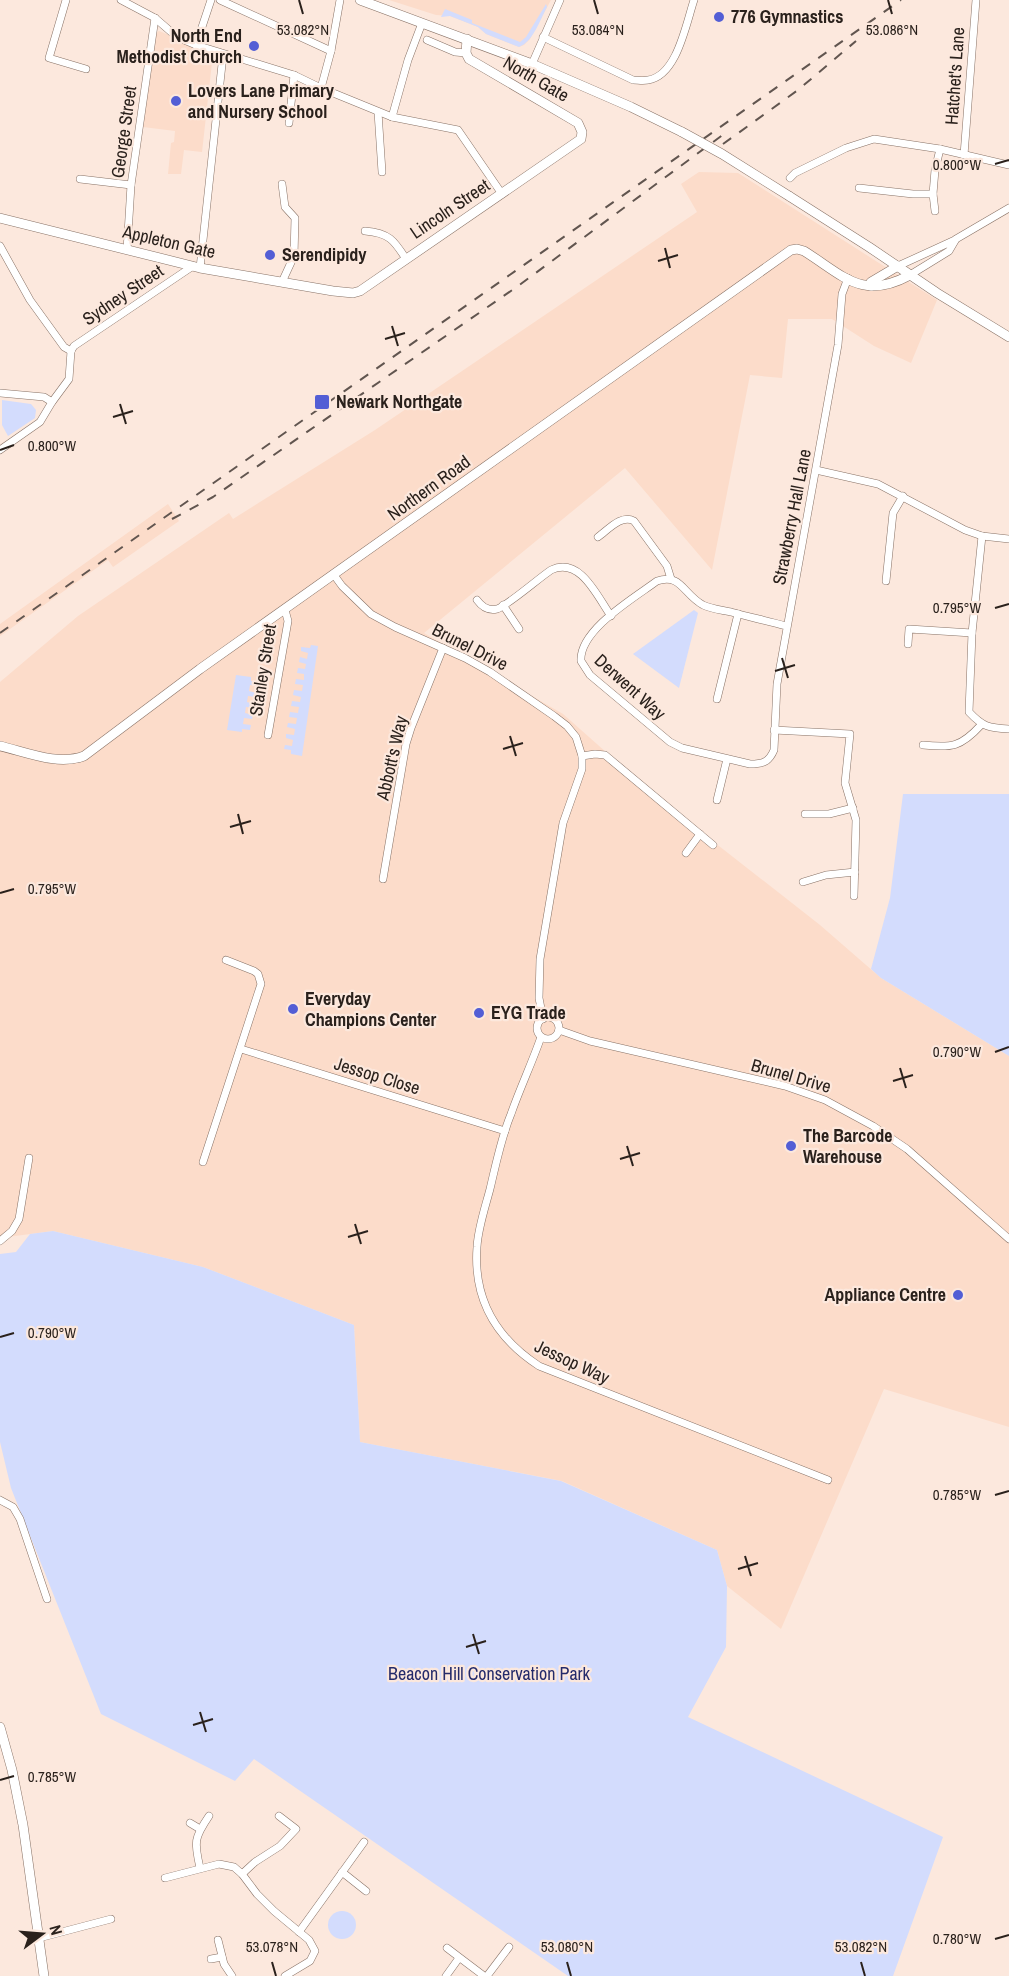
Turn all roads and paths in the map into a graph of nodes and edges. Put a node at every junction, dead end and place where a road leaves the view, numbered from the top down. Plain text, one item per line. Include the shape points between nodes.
1 (66, 0) edge
2 (121, 0) edge
3 (211, 0) edge
4 (220, 0) edge
5 (340, 0) edge
6 (360, 0) edge
7 (560, 0) edge
8 (694, 0) edge
9 (976, 0) edge
10 (154, 18) junction
11 (422, 23) junction
12 (543, 37) junction
13 (468, 39) junction
14 (427, 40) dead end
15 (196, 45) junction
16 (332, 51) junction
17 (466, 53) junction
18 (223, 55) junction
19 (531, 64) junction
20 (86, 69) dead end
21 (294, 75) junction
22 (321, 88) junction
23 (378, 112) junction
24 (392, 117) junction
25 (289, 123) dead end
26 (581, 139) joint
27 (940, 149) junction
28 (964, 155) junction
29 (1009, 165) edge
30 (383, 168) dead end
31 (80, 178) dead end
32 (790, 178) dead end
33 (282, 184) dead end
34 (131, 185) junction
35 (859, 188) dead end
36 (502, 194) junction
37 (933, 194) junction
38 (1009, 208) edge
39 (935, 211) dead end
40 (0, 218) edge
41 (365, 231) dead end
42 (956, 239) junction
43 (0, 246) edge
44 (127, 250) junction
45 (406, 259) junction
46 (898, 266) junction
47 (197, 267) junction
48 (910, 275) junction
49 (848, 278) junction
50 (282, 282) junction
51 (870, 286) junction
52 (333, 291) joint
53 (1009, 337) edge
54 (71, 351) junction
55 (0, 393) edge
56 (52, 402) junction
57 (0, 450) edge
58 (816, 470) junction
59 (903, 496) junction
60 (982, 536) junction
61 (598, 537) dead end
62 (1009, 539) edge
63 (334, 575) junction
64 (671, 579) junction
65 (886, 581) dead end
66 (477, 600) dead end
67 (503, 605) junction
68 (285, 610) junction
69 (738, 614) junction
70 (611, 616) junction
71 (786, 626) junction
72 (519, 629) dead end
73 (972, 633) junction
74 (908, 644) dead end
75 (443, 648) junction
76 (717, 699) dead end
77 (981, 725) junction
78 (1009, 729) edge
79 (774, 730) junction
80 (268, 735) dead end
81 (923, 745) dead end
82 (0, 746) edge
83 (582, 756) junction
84 (727, 759) junction
85 (767, 761) joint
86 (717, 800) dead end
87 (853, 808) junction
88 (805, 814) dead end
89 (700, 834) junction
90 (712, 845) dead end
91 (686, 853) dead end
92 (855, 872) junction
93 (383, 879) dead end
94 (803, 882) dead end
95 (854, 896) dead end
96 (226, 960) dead end
97 (543, 1018) junction
98 (559, 1030) junction
99 (541, 1038) junction
100 (241, 1049) junction
101 (505, 1131) junction
102 (29, 1158) dead end
103 (202, 1162) dead end
104 (1009, 1239) edge
105 (0, 1241) edge
106 (828, 1480) dead end
107 (0, 1500) edge
108 (47, 1599) dead end
109 (0, 1726) edge
110 (209, 1816) dead end
111 (279, 1816) dead end
112 (190, 1823) dead end
113 (200, 1829) junction
114 (296, 1829) junction
115 (303, 1835) dead end
116 (364, 1842) dead end
117 (200, 1868) junction
118 (342, 1872) junction
119 (242, 1874) junction
120 (165, 1878) dead end
121 (366, 1891) dead end
122 (111, 1920) dead end
123 (299, 1932) junction
124 (39, 1938) junction
125 (218, 1941) dead end
126 (509, 1947) dead end
127 (447, 1948) dead end
128 (222, 1957) junction
129 (459, 1958) junction
130 (211, 1959) dead end
131 (44, 1976) edge
132 (232, 1976) edge
133 (285, 1976) edge
134 (446, 1976) edge
135 (485, 1976) edge

1 - 20 street via 49,58
2 - 10 street
3 - 15 street
4 - 16 street
5 - 16 street
6 - 11 street
7 - 12 street
8 - 12 street via 674,60 666,72 650,80 633,80
9 - 28 street, Hatchet's Lane
10 - 15 street via 177,37
10 - 34 street, George Street
11 - 13 street
11 - 24 street
12 - 19 street
13 - 17 street
13 - 19 street
14 - 17 street, North Gate
15 - 18 street
16 - 22 street
17 - 26 street, North Gate via 469,59 578,123
18 - 21 street
18 - 47 street
19 - 46 street, bridge via 682,132
21 - 22 street
21 - 25 street
22 - 23 street
23 - 24 street
23 - 30 street
24 - 36 street via 458,130
26 - 36 street, Lincoln Street
27 - 28 street, Hatchet's Lane
27 - 32 street, Hatchet's Lane via 874,139 846,148
27 - 37 street
28 - 29 street, Hatchet's Lane
31 - 34 street
33 - 50 street via 285,207 295,218 294,256
34 - 44 street, George Street
35 - 37 street
36 - 45 street, Lincoln Street
37 - 39 street
38 - 42 street
40 - 44 street, Appleton Gate
41 - 45 street via 391,238
42 - 46 street
42 - 48 street via 949,251
43 - 54 street via 30,300
44 - 47 street, Appleton Gate
45 - 52 street, Lincoln Street via 360,291
46 - 48 street
46 - 51 street
47 - 50 street, Appleton Gate
47 - 54 street, Sydney Street
48 - 51 street via 884,286
48 - 53 street
49 - 51 street, Northern Road via 861,286
49 - 58 street, Strawberry Hall Lane via 842,294 838,345
49 - 63 street, Northern Road via 804,251 791,250 782,255
50 - 52 street, Appleton Gate
54 - 56 street via 69,379
55 - 56 street via 44,397
56 - 57 street via 36,426
58 - 59 street via 878,484
58 - 71 street, Strawberry Hall Lane
59 - 60 street via 957,527
59 - 65 street via 893,513
60 - 62 street
60 - 73 street
61 - 64 street via 623,519 634,521 667,566
63 - 68 street, Northern Road
63 - 75 street, Brunel Drive via 371,614
64 - 69 street via 706,607
64 - 70 street, Derwent Way via 657,581
66 - 67 street via 486,608
67 - 70 street via 551,570 567,566 577,570
67 - 72 street
68 - 80 street, Stanley Street via 288,621
68 - 82 street, Northern Road via 84,756 56,759
69 - 71 street
69 - 76 street
70 - 84 street, Derwent Way via 584,645 581,662 586,671 670,742
71 - 79 street, Strawberry Hall Lane
73 - 74 street via 909,628
73 - 77 street via 969,712
75 - 83 street, Brunel Drive via 504,681 561,721 576,737
75 - 93 street, Abbott's Way via 406,744
77 - 78 street
77 - 81 street via 957,745
79 - 85 street, Strawberry Hall Lane via 774,750
79 - 87 street via 850,734 845,783
83 - 89 street via 605,755
83 - 97 street via 581,776 564,823 540,959 539,999
84 - 85 street, Derwent Way via 750,764
84 - 86 street
87 - 88 street
87 - 92 street
89 - 90 street
89 - 91 street
92 - 94 street
92 - 95 street
96 - 100 street via 254,971 261,984
97 - 98 street via 555,1020
97 - 99 street via 537,1028
98 - 99 street via 555,1037
98 - 104 street, Brunel Drive via 785,1086 825,1100 907,1149
99 - 101 street, Jessop Way
100 - 101 street, Jessop Close
100 - 103 street
101 - 106 street, Jessop Way via 479,1233 477,1262 485,1306 507,1341 522,1356 556,1374
102 - 105 street via 19,1219
107 - 108 street via 13,1506 20,1519
109 - 124 street via 23,1826
110 - 113 street
111 - 114 street
112 - 113 street
113 - 117 street via 195,1846
114 - 115 street
114 - 119 street
116 - 118 street
117 - 119 street via 219,1864 234,1867
117 - 120 street
118 - 121 street
118 - 123 street
119 - 123 street via 256,1894
122 - 124 street
123 - 133 street via 315,1950 310,1961
124 - 131 street
125 - 128 street
126 - 135 street
127 - 129 street
128 - 130 street
128 - 132 street
129 - 134 street
129 - 135 street

